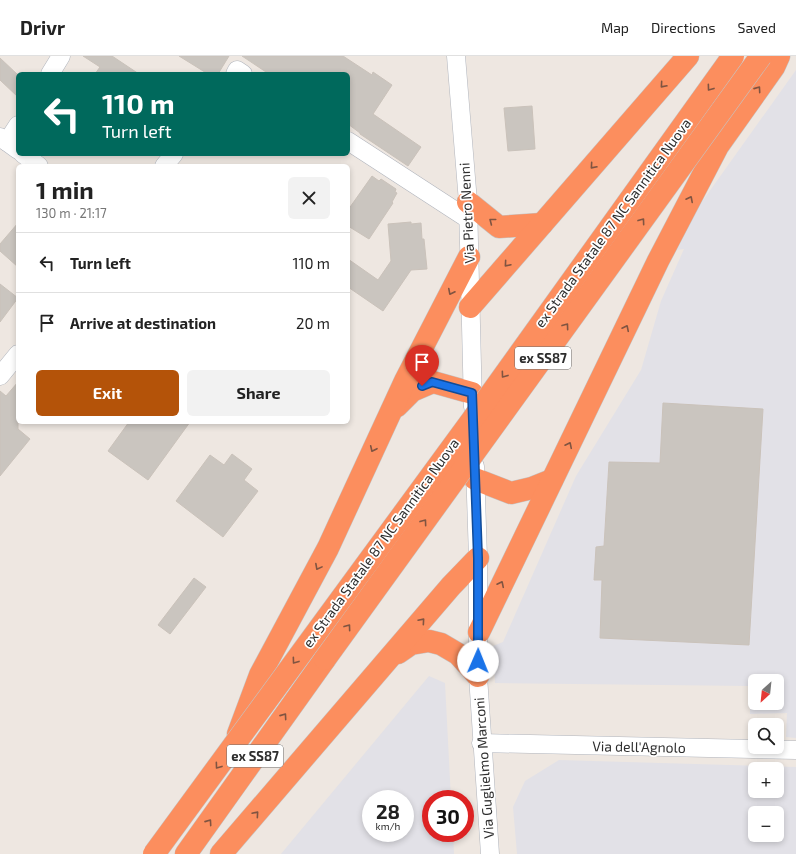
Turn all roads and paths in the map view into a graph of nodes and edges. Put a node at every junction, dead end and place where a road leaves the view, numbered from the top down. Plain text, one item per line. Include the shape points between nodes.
1 (61, 56) edge
2 (456, 56) edge
3 (688, 56) edge
4 (733, 56) edge
5 (761, 56) edge
6 (779, 56) edge
7 (51, 72) edge
8 (16, 129) edge
9 (350, 142) edge
10 (8, 143) edge
11 (26, 156) edge
12 (172, 156) edge
13 (36, 164) edge
14 (166, 164) edge
15 (468, 210) junction
16 (542, 224) junction
17 (469, 257) junction
18 (470, 307) junction
19 (16, 356) edge
20 (472, 370) joint
21 (0, 376) edge
22 (472, 393) junction
23 (390, 414) junction
24 (475, 479) junction
25 (552, 480) junction
26 (478, 558) junction
27 (479, 632) junction
28 (389, 660) junction
29 (478, 676) junction
30 (481, 743) junction
31 (234, 744) junction
32 (796, 750) edge
33 (154, 854) edge
34 (186, 854) edge
35 (222, 854) edge
36 (490, 854) edge

1 - 7 street
2 - 15 street, Via Pietro Nenni
3 -> 16 highway
4 -> 31 highway, ex Strada Statale 87 NC Sannitica Nuova / ex SS87, bridge via 472,420
34 -> 5 highway, ex Strada Statale 87 NC Sannitica Nuova / ex SS87, bridge
25 -> 6 highway via 655,268 718,146 774,67
8 - 10 street
9 - 15 street
11 - 13 street
12 - 14 street
16 -> 15 highway via 499,226
15 - 17 street, Via Pietro Nenni
16 -> 18 highway
17 - 18 street, Via Pietro Nenni
17 -> 23 highway
18 - 20 street, Via Pietro Nenni
19 - 21 street
20 - 22 street, Via Guglielmo Marconi
22 - 23 highway via 432,382 412,391
22 - 24 street, Via Guglielmo Marconi
23 -> 31 highway via 328,548 260,675
24 - 25 highway via 511,493
24 - 26 street, Via Guglielmo Marconi
27 -> 25 highway
26 - 27 street, Via Guglielmo Marconi
28 -> 26 highway
27 - 29 street, Via Guglielmo Marconi
28 - 29 highway via 411,644 429,641 441,644 458,654
35 -> 28 highway
29 - 30 street, Via Guglielmo Marconi
30 - 32 street, Via dell'Agnolo
30 - 36 street, Via Guglielmo Marconi
31 -> 33 highway, ex Strada Statale 87 NC Sannitica Nuova / ex SS87, bridge

